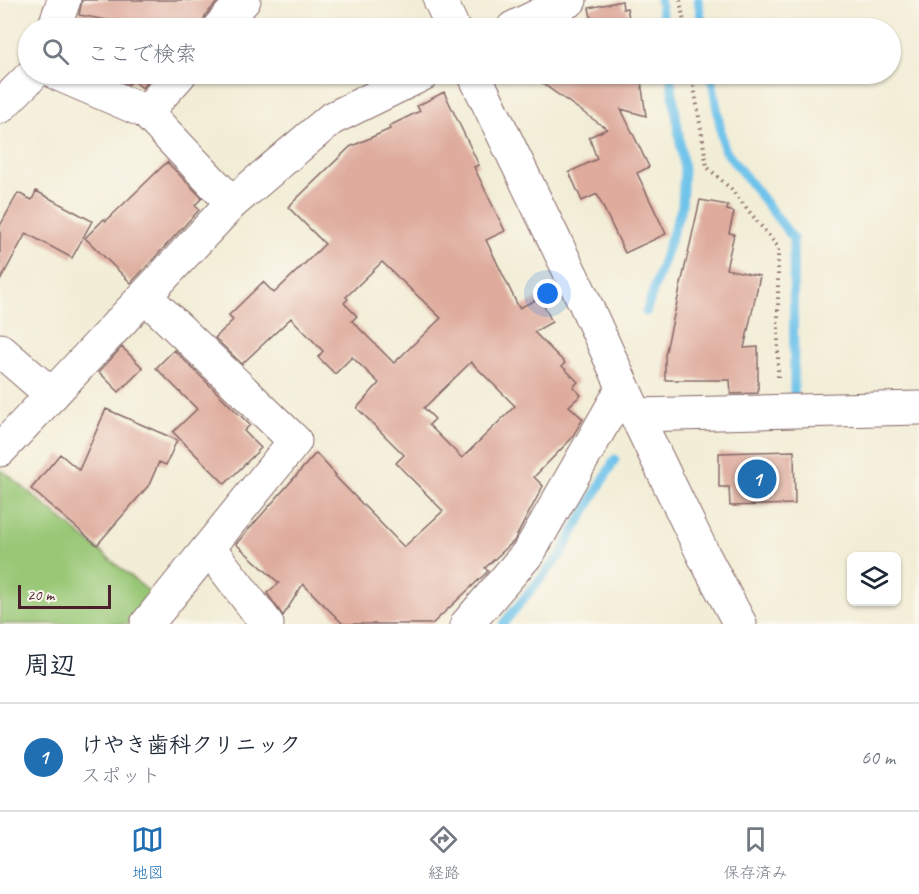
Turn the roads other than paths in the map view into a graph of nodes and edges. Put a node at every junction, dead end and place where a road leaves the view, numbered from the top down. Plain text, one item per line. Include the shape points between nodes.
1 (64, 0) edge
2 (244, 0) edge
3 (440, 0) edge
4 (570, 0) edge
5 (58, 18) edge
6 (228, 18) edge
7 (448, 18) edge
8 (533, 18) edge
9 (23, 84) edge
10 (80, 84) edge
11 (171, 84) edge
12 (403, 84) edge
13 (479, 84) edge
14 (0, 107) edge
15 (146, 112) junction
16 (232, 203) junction
17 (145, 296) junction
18 (0, 350) edge
19 (52, 395) junction
20 (630, 401) junction
21 (919, 408) edge
22 (0, 450) edge
23 (209, 548) junction
24 (147, 624) edge
25 (267, 624) edge
26 (467, 624) edge
27 (740, 624) edge

1 - 5 street
2 - 6 street
3 - 7 street
4 - 8 street
9 - 14 street
10 - 15 street
11 - 15 street
12 - 16 street via 331,119
13 - 20 street
15 - 16 street
16 - 17 street
17 - 19 street
17 - 23 street via 295,441
18 - 19 street
19 - 22 street
20 - 21 street via 779,412
20 - 26 street via 529,552
20 - 27 street
23 - 24 street
23 - 25 street

